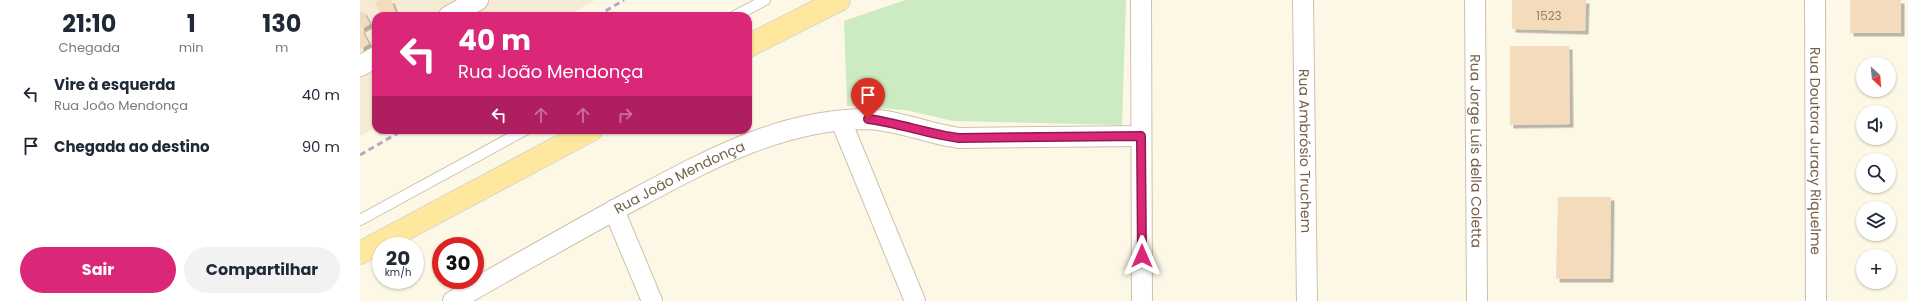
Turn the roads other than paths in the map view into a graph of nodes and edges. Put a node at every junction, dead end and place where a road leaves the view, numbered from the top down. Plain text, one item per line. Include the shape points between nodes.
1 (478, 0) edge
2 (765, 0) edge
3 (839, 0) edge
4 (1141, 0) edge
5 (1303, 0) edge
6 (1474, 0) edge
7 (1815, 0) edge
8 (456, 12) edge
9 (742, 12) edge
10 (752, 44) edge
11 (372, 59) edge
12 (360, 66) edge
13 (841, 121) junction
14 (518, 134) edge
15 (583, 134) edge
16 (1141, 136) junction
17 (614, 210) junction
18 (360, 220) edge
19 (360, 253) edge
20 (453, 301) edge
21 (652, 301) edge
22 (915, 301) edge
23 (1142, 301) edge
24 (1307, 301) edge
25 (1477, 301) edge
26 (1816, 301) edge

1 - 8 street
2 - 9 lane
3 - 10 main road
4 - 16 street
5 - 24 street, Rua Ambrósio Truchem
6 - 25 street, Rua Jorge Luís della Coletta
7 - 26 street, Rua Doutora Juracy Riquelme
11 - 12 street
13 - 16 street, Rua João Mendonça via 868,119 889,122 941,136 959,138
13 - 17 street, Rua João Mendonça via 795,128 736,148
13 - 22 street
14 - 18 lane
15 - 19 main road
16 - 23 street
17 - 20 street, Rua João Mendonça
17 - 21 street

